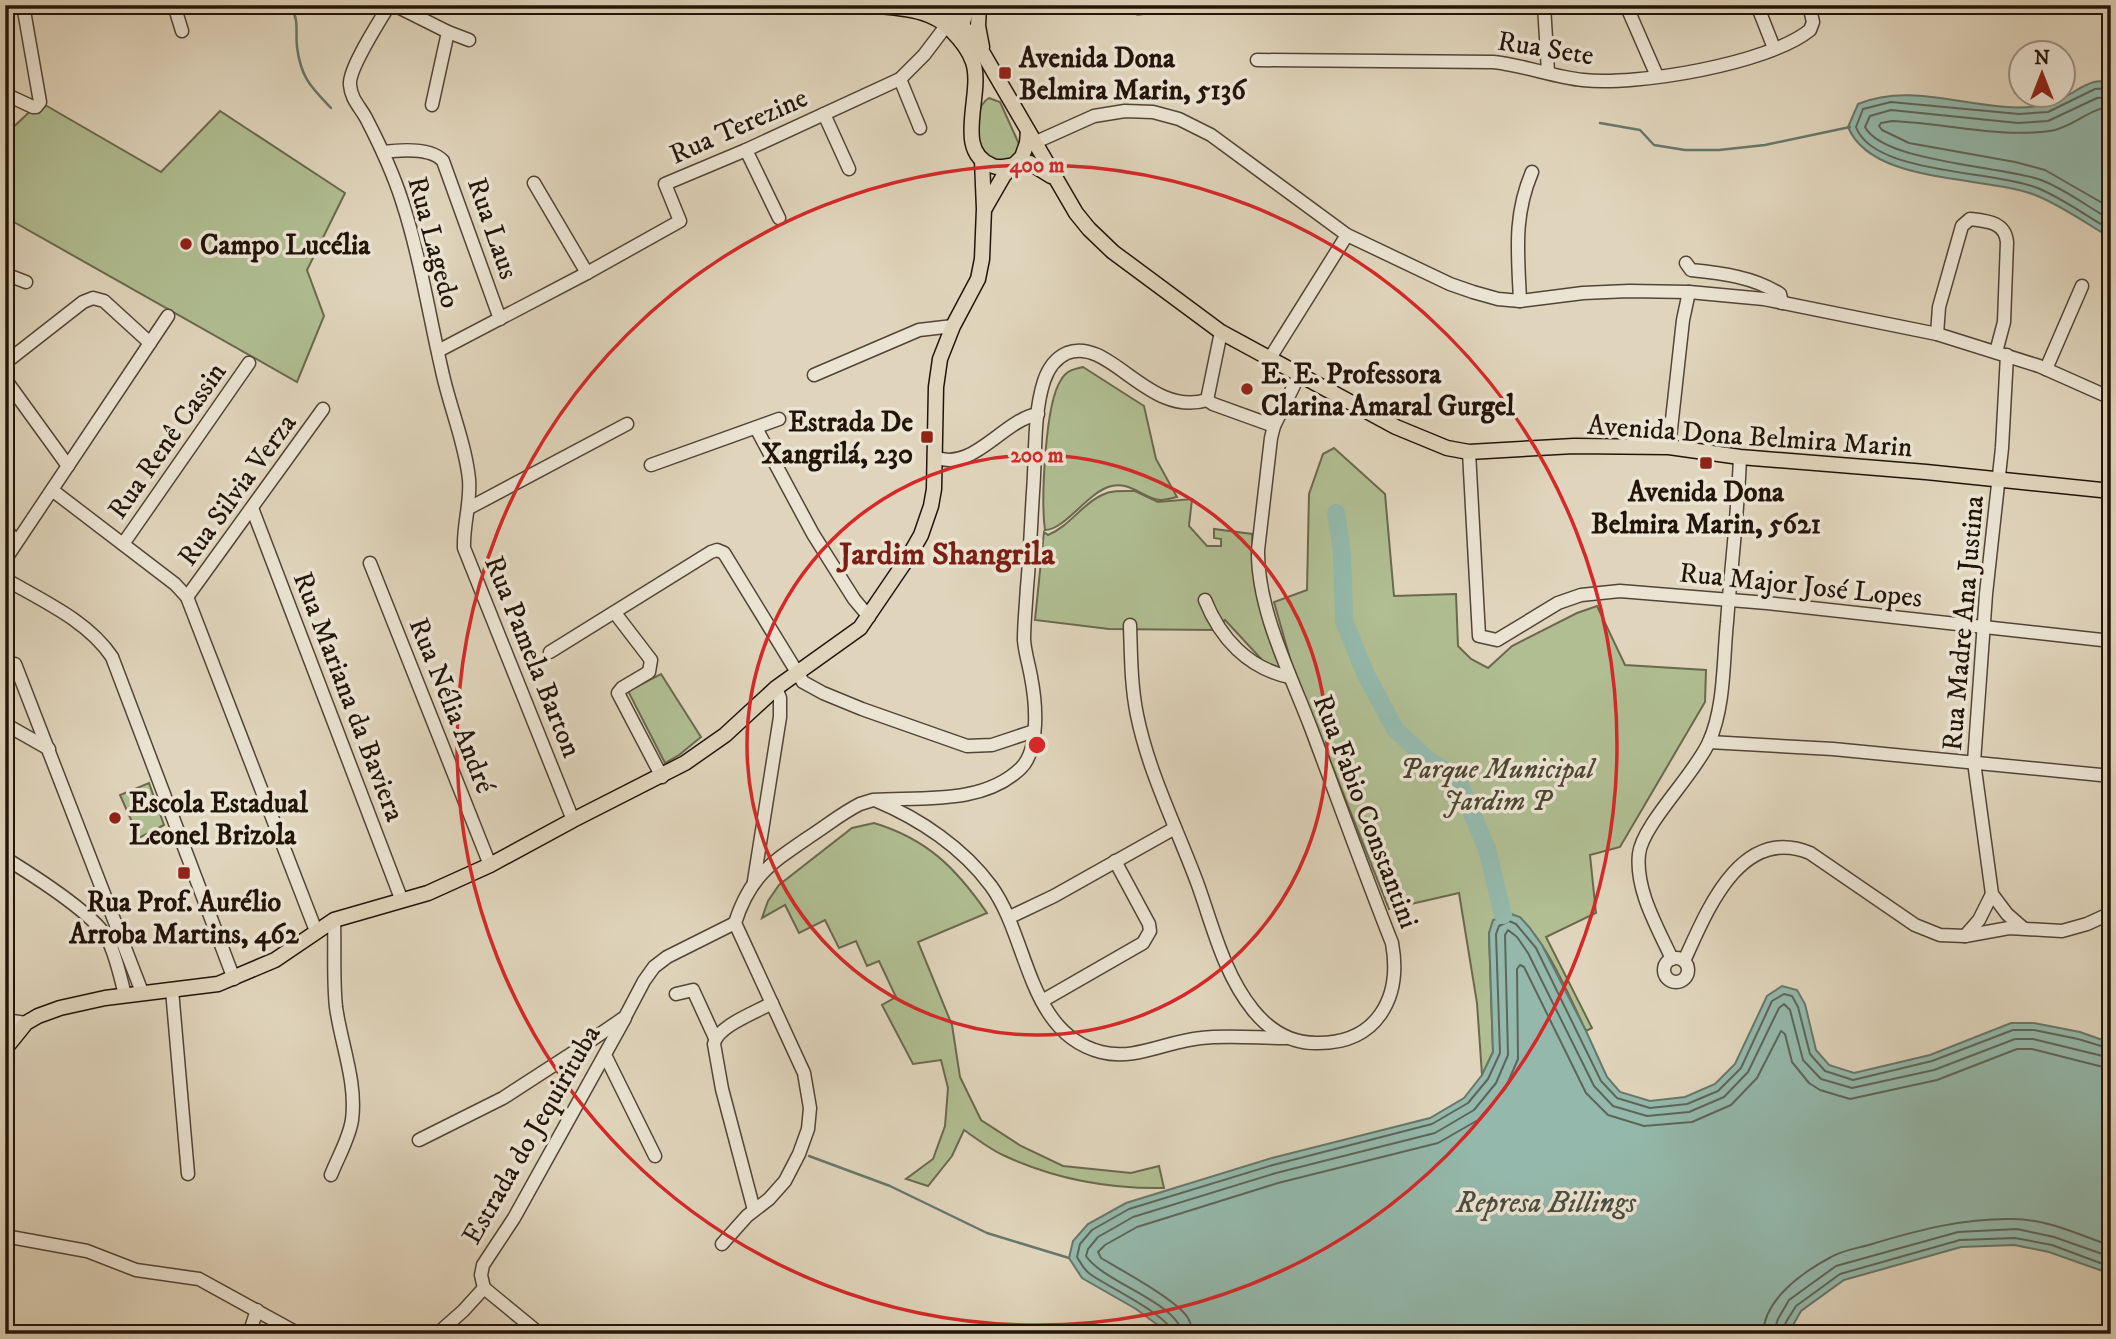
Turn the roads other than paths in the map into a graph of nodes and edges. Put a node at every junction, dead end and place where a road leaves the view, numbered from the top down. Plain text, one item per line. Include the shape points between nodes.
1 (23, 5) edge
2 (174, 5) edge
3 (392, 5) edge
4 (872, 5) edge
5 (940, 5) edge
6 (968, 5) edge
7 (979, 5) edge
8 (1125, 5) edge
9 (1170, 5) edge
10 (1544, 5) edge
11 (1626, 5) edge
12 (1757, 5) edge
13 (1809, 5) edge
14 (954, 28) junction
15 (182, 31) dead end
16 (448, 33) junction
17 (469, 40) dead end
18 (1774, 48) junction
19 (984, 55) junction
20 (1257, 60) dead end
21 (1548, 72) junction
22 (1657, 76) junction
23 (900, 79) junction
24 (1007, 94) junction
25 (6, 95) edge
26 (976, 97) junction
27 (432, 105) dead end
28 (824, 114) junction
29 (920, 128) dead end
30 (1032, 136) junction
31 (746, 150) junction
32 (383, 152) junction
33 (982, 160) junction
34 (1013, 164) junction
35 (849, 169) dead end
36 (1532, 172) dead end
37 (1055, 180) junction
38 (534, 183) dead end
39 (984, 209) junction
40 (779, 218) dead end
41 (1347, 234) junction
42 (1686, 263) dead end
43 (587, 273) junction
44 (5, 274) edge
45 (26, 282) dead end
46 (2082, 286) dead end
47 (1689, 292) junction
48 (1520, 300) junction
49 (1782, 303) junction
50 (168, 316) dead end
51 (500, 320) junction
52 (953, 326) junction
53 (1221, 331) junction
54 (1937, 334) junction
55 (150, 343) junction
56 (438, 351) junction
57 (2002, 354) junction
58 (1270, 358) junction
59 (5, 363) edge
60 (249, 363) dead end
61 (2046, 369) junction
62 (1300, 373) junction
63 (814, 375) dead end
64 (5, 379) edge
65 (2111, 398) edge
66 (1207, 400) junction
67 (323, 409) dead end
68 (1038, 414) junction
69 (779, 419) dead end
70 (627, 424) dead end
71 (1274, 426) junction
72 (756, 428) junction
73 (1669, 447) junction
74 (1469, 452) junction
75 (935, 457) junction
76 (1740, 457) junction
77 (68, 466) junction
78 (651, 466) dead end
79 (1998, 480) junction
80 (52, 490) junction
81 (2111, 491) edge
82 (252, 508) junction
83 (469, 508) junction
84 (5, 528) edge
85 (16, 542) junction
86 (123, 544) junction
87 (5, 560) edge
88 (370, 563) dead end
89 (5, 579) edge
90 (187, 597) junction
91 (1729, 599) junction
92 (1205, 600) dead end
93 (614, 613) junction
94 (869, 617) junction
95 (1129, 625) dead end
96 (1984, 627) junction
97 (2111, 641) edge
98 (550, 652) dead end
99 (15, 664) dead end
100 (797, 674) junction
101 (1289, 677) junction
102 (776, 688) junction
103 (5, 724) edge
104 (1034, 731) junction
105 (1709, 742) junction
106 (49, 749) junction
107 (1974, 762) junction
108 (662, 776) junction
109 (2111, 776) edge
110 (873, 800) junction
111 (573, 820) junction
112 (1175, 828) junction
113 (5, 858) edge
114 (1115, 861) junction
115 (490, 865) junction
116 (754, 882) junction
117 (1992, 894) junction
118 (402, 901) junction
119 (2111, 913) edge
120 (1010, 917) junction
121 (112, 918) junction
122 (334, 920) junction
123 (735, 923) junction
124 (2023, 928) junction
125 (102, 930) junction
126 (316, 931) junction
127 (1965, 936) junction
128 (234, 979) junction
129 (172, 990) junction
130 (142, 992) junction
131 (676, 994) dead end
132 (125, 995) junction
133 (1042, 1001) junction
134 (772, 1003) junction
135 (625, 1017) junction
136 (5, 1020) edge
137 (26, 1023) junction
138 (715, 1038) junction
139 (1286, 1038) junction
140 (5, 1049) edge
141 (606, 1055) junction
142 (419, 1140) dead end
143 (655, 1156) dead end
144 (188, 1174) dead end
145 (331, 1175) dead end
146 (750, 1213) junction
147 (5, 1236) edge
148 (722, 1244) dead end
149 (484, 1288) junction
150 (257, 1310) junction
151 (249, 1334) edge
152 (299, 1334) edge
153 (437, 1334) edge
154 (540, 1334) edge

1 - 25 street via 40,97 36,107
2 - 15 street
3 - 16 street
3 - 32 street, Rua Lagedo via 349,82
4 - 14 main road, Avenida Dona Belmira Marin via 922,13
5 - 14 main road, Avenida Dona Belmira Marin
6 - 14 main road
7 - 19 main road
8 - 9 street
10 - 21 street
11 - 22 street
12 - 18 street
13 - 18 street, Rua Sete via 1810,30
14 - 19 main road, Avenida Dona Belmira Marin
14 - 23 street, Rua Terezine
14 - 26 main road, Avenida Dona Belmira Marin via 974,63
16 - 17 street
16 - 27 street
18 - 22 street, Rua Sete via 1712,68
19 - 24 main road, Avenida Dona Belmira Marin
20 - 21 street, Rua Sete via 1493,62
21 - 22 street, Rua Sete via 1597,81
23 - 28 street, Rua Terezine
23 - 29 street
24 - 26 main road via 991,89
24 - 30 main road, Avenida Dona Belmira Marin
26 - 33 main road, Avenida Dona Belmira Marin via 971,143
28 - 31 street, Rua Terezine
28 - 35 street
30 - 34 main road via 1020,160
30 - 37 main road, Avenida Dona Belmira Marin
30 - 41 street via 1094,116 1153,112 1179,119 1211,135
31 - 40 street
31 - 43 street, Rua Terezine via 665,184 680,220
32 - 51 street, Rua Laus via 436,155 443,161
32 - 56 street, Rua Lagedo via 402,200
33 - 34 main road, Avenida Dona Belmira Marin via 998,167
33 - 39 main road
34 - 37 main road, Avenida Dona Belmira Marin via 1034,164
34 - 39 main road
36 - 48 street via 1517,223
37 - 53 main road, Avenida Dona Belmira Marin via 1089,229 1113,251
38 - 43 street
39 - 52 main road via 978,279
41 - 48 street via 1450,284 1499,299
41 - 58 street
42 - 49 street via 1691,270 1728,275 1777,291
43 - 51 street, Rua Terezine
44 - 45 street
46 - 61 street
47 - 48 street via 1583,293
47 - 49 street
47 - 73 street
49 - 54 street
50 - 55 street
51 - 56 street, Rua Terezine
52 - 63 street via 919,330
52 - 75 main road via 940,359 936,387
53 - 58 main road, Avenida Dona Belmira Marin
53 - 66 street
54 - 57 street
54 - 57 street, Rua Madre Ana Justina via 1939,307 1962,226 1970,219 1996,224 2007,242
55 - 59 street via 104,301 89,298
55 - 77 street
56 - 83 street, Rua Lagedo via 466,457
57 - 61 street
57 - 79 street, Rua Madre Ana Justina via 2003,438
58 - 62 main road, Avenida Dona Belmira Marin
60 - 86 street, Rua Renê Cassin
61 - 65 street
62 - 71 street, Rua Fabio Constantini
62 - 74 main road, Avenida Dona Belmira Marin via 1396,427
64 - 77 street
66 - 68 street via 1186,404 1170,400 1097,355 1078,351 1064,354 1048,372
66 - 71 street
67 - 82 street, Rua Silvia Verza
68 - 75 street via 964,458
68 - 104 street via 1024,630 1034,693
69 - 72 street
70 - 83 street
71 - 101 street, Rua Fabio Constantini via 1258,559 1261,585
72 - 78 street
72 - 94 street via 813,534
73 - 74 main road, Avenida Dona Belmira Marin
73 - 76 main road, Avenida Dona Belmira Marin
74 - 91 street, Rua Major José Lopes via 1479,636 1497,640 1559,603 1600,592
75 - 94 main road via 934,489 921,534
76 - 79 main road, Avenida Dona Belmira Marin
76 - 91 street
77 - 80 street
79 - 81 main road, Avenida Dona Belmira Marin
79 - 96 street, Rua Madre Ana Justina
80 - 85 street
80 - 86 street
82 - 90 street, Rua Silvia Verza
82 - 118 street, Rua Mariana da Baviera
83 - 111 street, Rua Pamela Barton via 464,548
84 - 85 street
85 - 87 street
86 - 90 street
88 - 115 street, Rua Nélia André
89 - 128 street via 80,624 112,657
90 - 126 street
91 - 96 street, Rua Major José Lopes
91 - 105 street via 1720,695
92 - 101 street via 1214,623 1245,657
93 - 98 street
93 - 100 street via 717,550 724,553
93 - 108 street via 652,660 649,672 618,695
94 - 100 main road
95 - 112 street via 1137,715
96 - 97 street, Rua Major José Lopes
96 - 107 street, Rua Madre Ana Justina
99 - 106 street
100 - 102 main road
100 - 104 street via 823,693 967,746 992,745
101 - 139 street, Rua Fabio Constantini via 1395,956 1393,987 1363,1033 1322,1043
102 - 108 main road via 705,751
102 - 116 street via 780,717
103 - 106 street
104 - 110 street via 1028,761 1001,783 971,794
105 - 107 street
105 - 127 street via 1642,841 1639,853 1644,895 1678,960 1728,877 1755,855 1779,848 1810,853 1926,930
106 - 121 street
107 - 109 street
107 - 117 street, Rua Madre Ana Justina
108 - 111 main road
110 - 116 street via 851,808 783,854
110 - 120 street, Rua Fabio Constantini via 957,849 990,885
111 - 115 main road
112 - 114 street
112 - 139 street via 1239,989 1254,1012
113 - 125 street
114 - 120 street
114 - 133 street via 1149,925 1149,937
115 - 118 main road via 449,886
116 - 123 street
117 - 124 street
117 - 127 street
118 - 122 main road
119 - 124 street via 2062,931
120 - 133 street, Rua Fabio Constantini
121 - 125 street
121 - 130 street
122 - 126 main road
122 - 145 street via 336,1004 350,1077 352,1119
123 - 134 street
123 - 135 street, Estrada do Jequirituba via 654,967
124 - 127 street
125 - 132 street
126 - 128 main road via 275,960
128 - 129 main road
129 - 130 main road
129 - 144 street
130 - 132 main road
131 - 138 street via 693,990
132 - 137 main road via 60,1008
133 - 139 street, Rua Fabio Constantini via 1052,1019 1075,1040 1110,1054 1142,1052 1199,1038
134 - 138 street
134 - 146 street via 804,1073 810,1120 785,1181
135 - 141 street, Estrada do Jequirituba
135 - 142 street via 503,1098
136 - 137 street
137 - 140 main road
138 - 146 street
141 - 143 street
141 - 149 street, Estrada do Jequirituba via 514,1218 488,1255 481,1275
146 - 148 street
147 - 150 street via 87,1251 136,1270 199,1279
149 - 153 street
149 - 154 street, Estrada do Jequirituba
150 - 151 street
150 - 152 street

